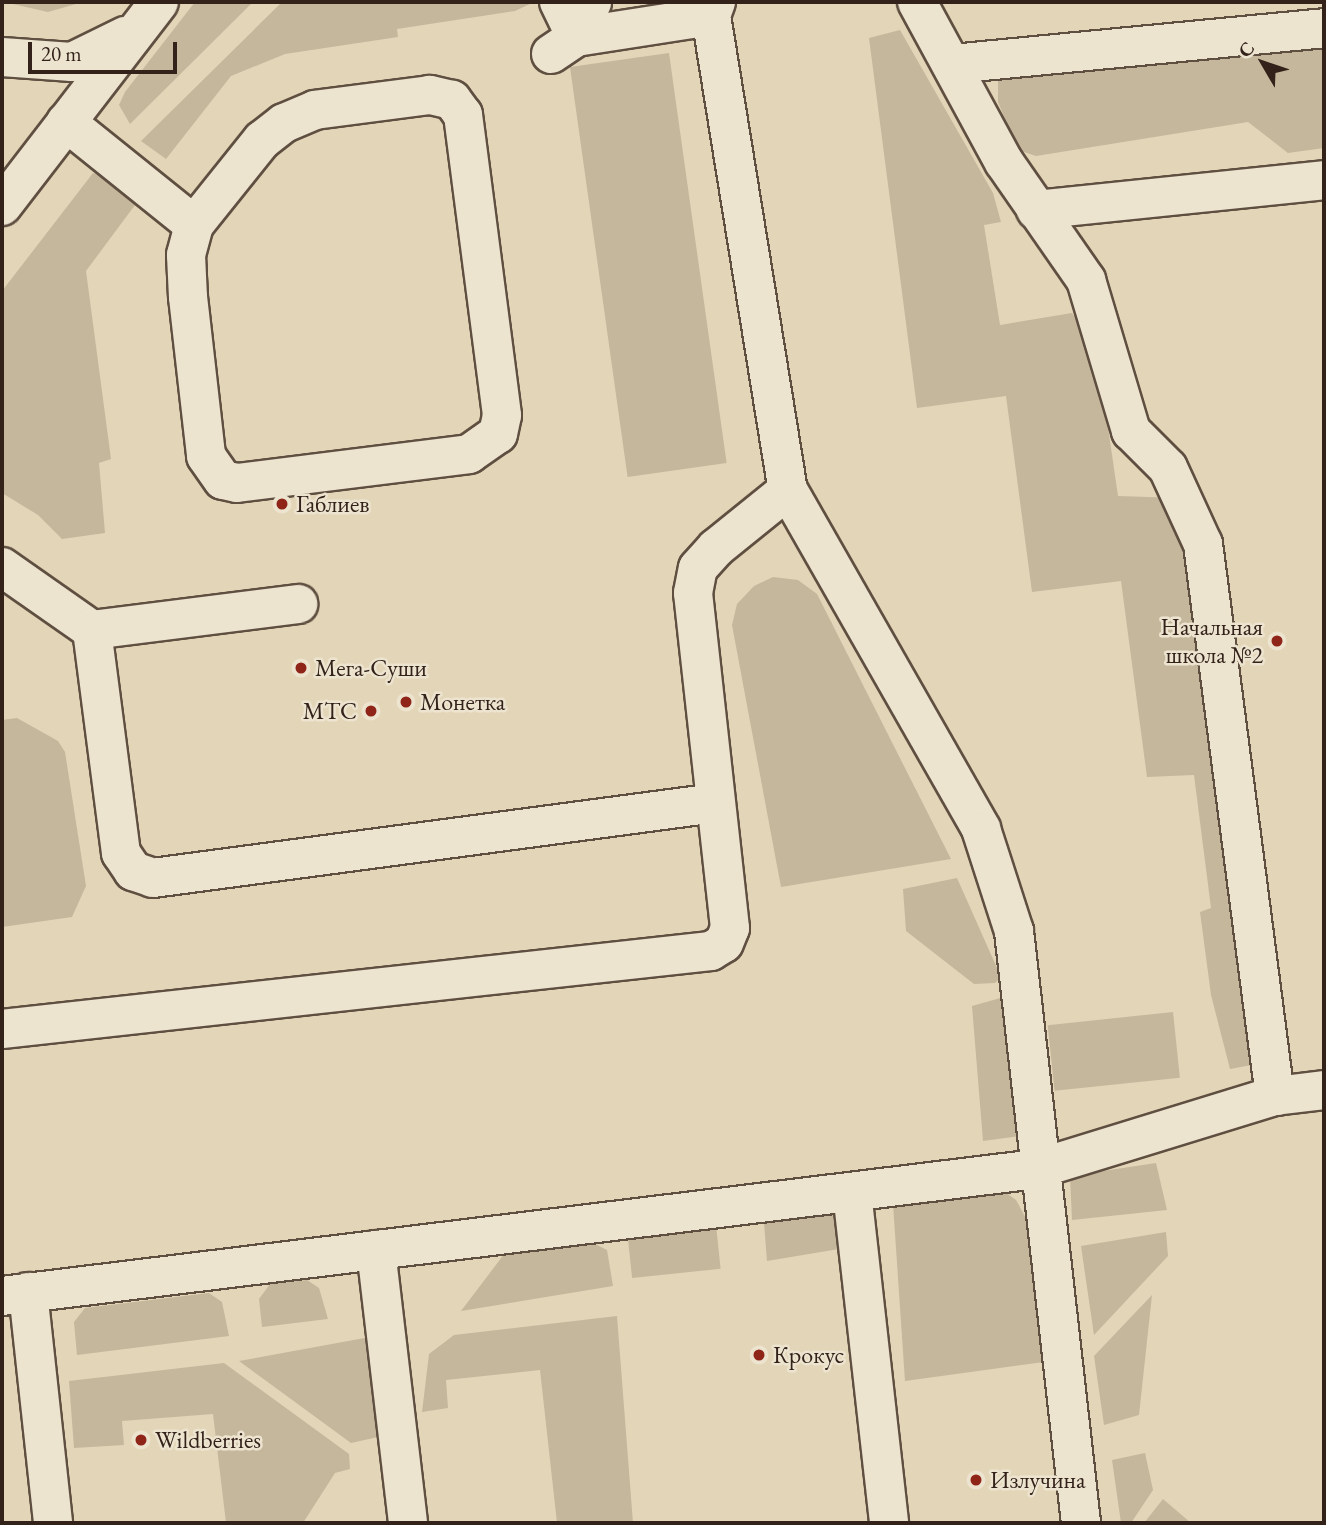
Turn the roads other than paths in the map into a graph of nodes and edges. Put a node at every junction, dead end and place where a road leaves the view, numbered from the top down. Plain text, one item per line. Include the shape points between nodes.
1 (558, 2) edge
2 (592, 2) edge
3 (917, 2) edge
4 (711, 7) edge
5 (150, 10) edge
6 (1324, 28) edge
7 (563, 46) junction
8 (2, 57) edge
9 (953, 64) junction
10 (66, 122) junction
11 (1324, 180) edge
12 (2, 206) edge
13 (1036, 210) junction
14 (194, 225) junction
15 (788, 489) junction
16 (2, 567) edge
17 (298, 604) dead end
18 (92, 630) junction
19 (715, 803) junction
20 (2, 1029) edge
21 (1324, 1090) edge
22 (1275, 1096) junction
23 (1037, 1169) junction
24 (852, 1192) junction
25 (376, 1250) junction
26 (15, 1294) edge
27 (53, 1523) edge
28 (408, 1523) edge
29 (889, 1523) edge
30 (1081, 1523) edge

1 - 7 street
2 - 7 street
3 - 9 street
4 - 7 street
4 - 15 street
5 - 8 street via 95,54 72,62
5 - 10 street
6 - 9 street
9 - 13 street
10 - 12 street
10 - 14 street
11 - 13 street
13 - 22 street via 1086,279 1131,431 1168,468 1203,544
14 - 14 street via 262,141 284,123 315,110 430,94 452,100 463,116 502,415 498,434 469,454 237,483 223,480 205,456 188,297 186,255
15 - 19 street via 698,568 693,593
15 - 23 street via 981,829 1000,875 1014,931
16 - 18 street
17 - 18 street
18 - 19 street via 121,853 134,871 153,878
19 - 20 street via 730,928 724,943 711,951
21 - 22 street
22 - 23 street
23 - 24 street
23 - 30 street
24 - 25 street
24 - 29 street
25 - 26 street
25 - 28 street
26 - 27 street

